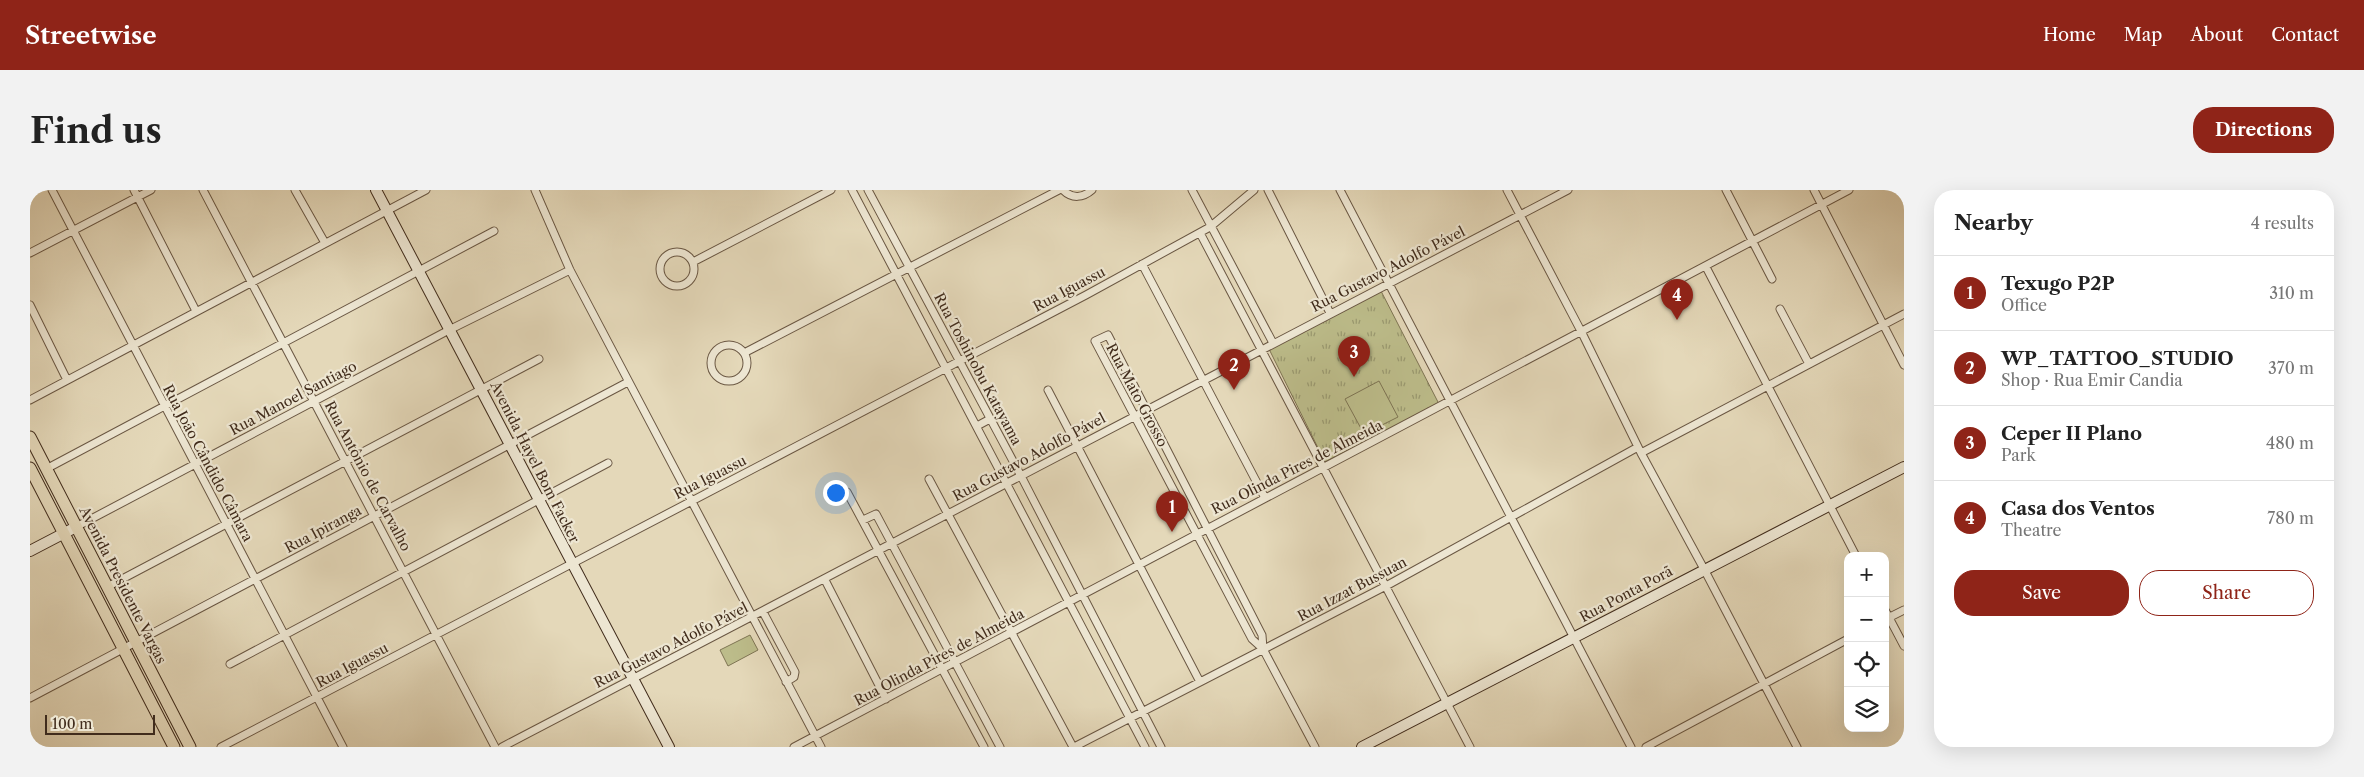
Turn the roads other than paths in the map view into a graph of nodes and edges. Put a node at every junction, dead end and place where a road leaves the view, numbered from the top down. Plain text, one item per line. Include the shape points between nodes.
1 (52, 190) edge
2 (134, 190) edge
3 (152, 190) edge
4 (203, 190) edge
5 (295, 190) edge
6 (376, 190) edge
7 (426, 190) edge
8 (534, 190) edge
9 (831, 190) edge
10 (852, 190) edge
11 (868, 190) edge
12 (1059, 190) edge
13 (1063, 190) edge
14 (1092, 190) edge
15 (1192, 190) edge
16 (1254, 190) edge
17 (1268, 190) edge
18 (1340, 190) edge
19 (1507, 190) edge
20 (1568, 190) edge
21 (1726, 190) edge
22 (1814, 190) edge
23 (1850, 190) edge
24 (138, 197) junction
25 (1822, 204) junction
26 (387, 210) junction
27 (1520, 215) junction
28 (1210, 227) junction
29 (73, 230) junction
30 (494, 231) dead end
31 (1200, 233) junction
32 (1753, 241) junction
33 (324, 243) junction
34 (30, 252) edge
35 (693, 262) junction
36 (1142, 264) junction
37 (909, 266) junction
38 (1706, 267) junction
39 (570, 270) junction
40 (418, 272) junction
41 (897, 273) junction
42 (1772, 278) dead end
43 (250, 282) junction
44 (1389, 283) junction
45 (30, 305) edge
46 (1780, 309) dead end
47 (196, 311) junction
48 (1330, 313) junction
49 (1904, 314) edge
50 (1883, 325) junction
51 (449, 330) junction
52 (1582, 333) junction
53 (283, 343) junction
54 (1273, 343) junction
55 (132, 346) junction
56 (1262, 348) junction
57 (744, 353) junction
58 (539, 359) dead end
59 (959, 362) junction
60 (1809, 364) junction
61 (1904, 365) edge
62 (946, 368) junction
63 (1204, 379) junction
64 (68, 380) junction
65 (628, 382) junction
66 (1769, 385) junction
67 (482, 389) junction
68 (1048, 390) dead end
69 (30, 400) edge
70 (1452, 401) junction
71 (315, 403) junction
72 (164, 407) junction
73 (1147, 409) junction
74 (1134, 416) junction
75 (990, 419) junction
76 (977, 426) junction
77 (30, 437) edge
78 (510, 443) junction
79 (1077, 445) junction
80 (1639, 450) junction
81 (345, 460) junction
82 (608, 462) dead end
83 (195, 465) junction
84 (1904, 467) edge
85 (30, 468) edge
86 (1324, 468) junction
87 (46, 469) junction
88 (1021, 476) junction
89 (929, 478) dead end
90 (1008, 483) junction
91 (847, 492) dead end
92 (1265, 498) junction
93 (538, 499) junction
94 (691, 501) junction
95 (1830, 506) junction
96 (949, 514) junction
97 (375, 515) junction
98 (1512, 518) junction
99 (862, 520) junction
100 (226, 523) junction
101 (76, 527) junction
102 (1208, 527) junction
103 (63, 533) junction
104 (1196, 534) junction
105 (892, 543) junction
106 (879, 550) junction
107 (30, 551) edge
108 (1854, 552) edge
109 (572, 562) junction
110 (1140, 564) junction
111 (1704, 569) junction
112 (405, 572) junction
113 (254, 579) junction
114 (825, 580) junction
115 (107, 586) junction
116 (1386, 586) junction
117 (1082, 594) junction
118 (1070, 601) junction
119 (1904, 610) edge
120 (763, 612) junction
121 (751, 617) junction
122 (1889, 617) edge
123 (1889, 621) edge
124 (1013, 632) junction
125 (284, 635) junction
126 (436, 635) junction
127 (1574, 636) junction
128 (1844, 641) edge
129 (136, 642) junction
130 (1904, 646) edge
131 (124, 649) junction
132 (1262, 649) junction
133 (955, 663) junction
134 (230, 664) dead end
135 (943, 670) junction
136 (633, 679) junction
137 (786, 682) junction
138 (1200, 682) junction
139 (1764, 683) junction
140 (30, 698) edge
141 (318, 698) junction
142 (886, 699) junction
143 (1448, 703) junction
144 (1143, 712) junction
145 (1131, 718) junction
146 (816, 736) junction
147 (174, 747) edge
148 (190, 747) edge
149 (221, 747) edge
150 (343, 747) edge
151 (495, 747) edge
152 (502, 747) edge
153 (669, 747) edge
154 (794, 747) edge
155 (821, 747) edge
156 (984, 747) edge
157 (1000, 747) edge
158 (1074, 747) edge
159 (1145, 747) edge
160 (1162, 747) edge
161 (1316, 747) edge
162 (1362, 747) edge
163 (1470, 747) edge
164 (1631, 747) edge
165 (1646, 747) edge
166 (1797, 747) edge

1 - 29 street, Rua João Cândido Câmara
2 - 24 street
3 - 24 street
4 - 43 street, Rua Antônio de Carvalho
5 - 33 street
6 - 26 street, Avenida Hayel Bom Facker
7 - 26 street
8 - 39 street
9 - 35 street
10 - 41 street, Rua Toshinobu Katayama
11 - 37 street, Rua Toshinobu Katayama
12 - 37 street
13 - 14 street via 1079,197
15 - 28 street
16 - 28 street, Rua Iguassu
17 - 48 street
18 - 44 street
19 - 27 street
20 - 27 street, Rua Gustavo Adolfo Pável
21 - 32 street
22 - 25 street
23 - 25 street, Rua Olinda Pires de Almeida
24 - 29 street
24 - 47 street
25 - 32 street, Rua Olinda Pires de Almeida
25 - 50 street
26 - 33 street
26 - 40 street, Avenida Hayel Bom Facker
27 - 44 street, Rua Gustavo Adolfo Pável
27 - 52 street
28 - 31 street, Rua Iguassu
28 - 54 street
29 - 34 street
29 - 55 street, Rua João Cândido Câmara
30 - 40 street
31 - 36 street, Rua Iguassu
31 - 56 street
32 - 38 street, Rua Olinda Pires de Almeida
32 - 42 street
33 - 43 street
35 - 35 street via 686,254 670,252 660,265 661,276 670,284 681,286 691,279
36 - 59 street, Rua Iguassu
36 - 63 street
37 - 41 street
37 - 59 street, Rua Toshinobu Katayama
38 - 52 street, Rua Olinda Pires de Almeida
38 - 66 street
39 - 51 street, Rua Manoel Santiago
39 - 65 street
40 - 51 street, Avenida Hayel Bom Facker
40 - 53 street
41 - 57 street
41 - 62 street, Rua Toshinobu Katayama
43 - 47 street
43 - 53 street, Rua Antônio de Carvalho
44 - 48 street, Rua Gustavo Adolfo Pável
44 - 70 street
45 - 64 street
46 - 60 street
47 - 55 street
48 - 54 street, Rua Gustavo Adolfo Pável
49 - 50 street, Rua Izzat Bussuan
50 - 60 street, Rua Izzat Bussuan
50 - 61 street
51 - 67 street, Avenida Hayel Bom Facker
51 - 71 street, Rua Manoel Santiago
52 - 70 street, Rua Olinda Pires de Almeida
52 - 80 street
53 - 71 street, Rua Antônio de Carvalho
53 - 72 street
54 - 56 street, Rua Gustavo Adolfo Pável
55 - 64 street
55 - 72 street, Rua João Cândido Câmara
56 - 63 street, Rua Gustavo Adolfo Pável
56 - 86 street
57 - 57 street via 728,345 717,349 711,359 713,371 721,379 738,378 746,370
58 - 67 street
59 - 62 street, Rua Iguassu
59 - 75 street, Rua Toshinobu Katayama
60 - 66 street, Rua Izzat Bussuan
62 - 76 street, Rua Toshinobu Katayama
62 - 94 street, Rua Iguassu
63 - 73 street, Rua Gustavo Adolfo Pável
63 - 92 street
64 - 69 street
65 - 78 street, Rua Ipiranga
65 - 94 street
66 - 80 street, Rua Izzat Bussuan
66 - 95 street
67 - 78 street, Avenida Hayel Bom Facker
67 - 81 street
68 - 79 street
70 - 86 street, Rua Olinda Pires de Almeida
70 - 98 street
71 - 81 street, Rua Antônio de Carvalho
71 - 83 street, Rua Manoel Santiago
72 - 83 street, Rua João Cândido Câmara
72 - 87 street
73 - 74 street, Rua Gustavo Adolfo Pável
73 - 74 street, Rua Mato Grosso via 1108,335 1095,341
73 - 102 street, Rua Mato Grosso
74 - 79 street, Rua Gustavo Adolfo Pável
74 - 104 street, Rua Mato Grosso
75 - 76 street
75 - 88 street, Rua Toshinobu Katayama
76 - 90 street, Rua Toshinobu Katayama
77 - 87 main road, Avenida Presidente Vargas
78 - 93 street, Avenida Hayel Bom Facker
78 - 97 street, Rua Ipiranga
79 - 88 street, Rua Gustavo Adolfo Pável
79 - 110 street
80 - 98 street, Rua Izzat Bussuan
80 - 111 street
81 - 97 street, Rua Antônio de Carvalho
81 - 100 street
82 - 93 street
83 - 100 street, Rua João Cândido Câmara
83 - 101 street, Rua Manoel Santiago
84 - 95 street, Rua Ponta Porã
85 - 103 main road, Avenida Presidente Vargas
86 - 92 street, Rua Olinda Pires de Almeida
86 - 116 street
87 - 101 main road, Avenida Presidente Vargas
88 - 90 street, Rua Gustavo Adolfo Pável
88 - 117 street, Rua Toshinobu Katayama
89 - 96 street
90 - 96 street, Rua Gustavo Adolfo Pável
90 - 118 street, Rua Toshinobu Katayama
91 - 99 street
92 - 102 street, Rua Olinda Pires de Almeida
93 - 109 street, Avenida Hayel Bom Facker
93 - 112 street
94 - 109 street, Rua Iguassu
94 - 121 street
95 - 108 street
95 - 111 street, Rua Ponta Porã
96 - 105 street, Rua Gustavo Adolfo Pável
96 - 124 street
97 - 112 street, Rua Antônio de Carvalho
97 - 113 street, Rua Ipiranga
98 - 116 street, Rua Izzat Bussuan
98 - 127 street
99 - 105 street via 876,514
99 - 106 street
100 - 113 street, Rua João Cândido Câmara
100 - 115 street
101 - 103 street, Rua Manoel Santiago
101 - 115 main road, Avenida Presidente Vargas
102 - 104 street, Rua Olinda Pires de Almeida
102 - 132 street, Rua Mato Grosso via 1262,635
103 - 107 street, Rua Manoel Santiago
103 - 131 main road, Avenida Presidente Vargas
104 - 110 street, Rua Olinda Pires de Almeida
104 - 132 street, Rua Mato Grosso via 1252,639
105 - 106 street, Rua Gustavo Adolfo Pável
105 - 133 street
106 - 114 street, Rua Gustavo Adolfo Pável
106 - 135 street
109 - 126 street, Rua Iguassu
109 - 136 street, Avenida Hayel Bom Facker
110 - 117 street, Rua Olinda Pires de Almeida
110 - 138 street
111 - 127 street, Rua Ponta Porã
111 - 139 street
112 - 125 street
112 - 126 street, Rua Antônio de Carvalho
113 - 125 street, Rua João Cândido Câmara
113 - 129 street, Rua Ipiranga
114 - 120 street, Rua Gustavo Adolfo Pável
114 - 142 street
115 - 129 main road, Avenida Presidente Vargas
116 - 132 street, Rua Izzat Bussuan
116 - 143 street
117 - 118 street, Rua Olinda Pires de Almeida
117 - 144 street, Rua Toshinobu Katayama
118 - 124 street, Rua Olinda Pires de Almeida
118 - 145 street, Rua Toshinobu Katayama
119 - 122 street
120 - 121 street, Rua Gustavo Adolfo Pável
120 - 137 street via 795,672
121 - 136 street, Rua Gustavo Adolfo Pável
121 - 137 street
123 - 130 street
124 - 133 street, Rua Olinda Pires de Almeida
124 - 158 street
125 - 134 street
125 - 141 street, Rua João Cândido Câmara
126 - 141 street, Rua Iguassu
126 - 151 street, Rua Antônio de Carvalho
127 - 143 street, Rua Ponta Porã
127 - 164 street
128 - 139 street
129 - 131 street, Rua Ipiranga
129 - 148 main road, Avenida Presidente Vargas
131 - 140 street, Rua Ipiranga
131 - 147 main road, Avenida Presidente Vargas
132 - 138 street, Rua Izzat Bussuan
132 - 161 street, Rua Mato Grosso
133 - 135 street, Rua Olinda Pires de Almeida
133 - 157 street
135 - 142 street, Rua Olinda Pires de Almeida
135 - 156 street
136 - 152 street, Rua Gustavo Adolfo Pável
136 - 153 street, Avenida Hayel Bom Facker
137 - 146 street
138 - 144 street, Rua Izzat Bussuan
139 - 165 street
139 - 166 street
141 - 149 street, Rua Iguassu
141 - 150 street, Rua João Cândido Câmara
142 - 146 street, Rua Olinda Pires de Almeida
143 - 162 street, Rua Ponta Porã
143 - 163 street
144 - 145 street, Rua Izzat Bussuan
144 - 160 street, Rua Toshinobu Katayama
145 - 158 street, Rua Izzat Bussuan
145 - 159 street, Rua Toshinobu Katayama
146 - 154 street, Rua Olinda Pires de Almeida
146 - 155 street

